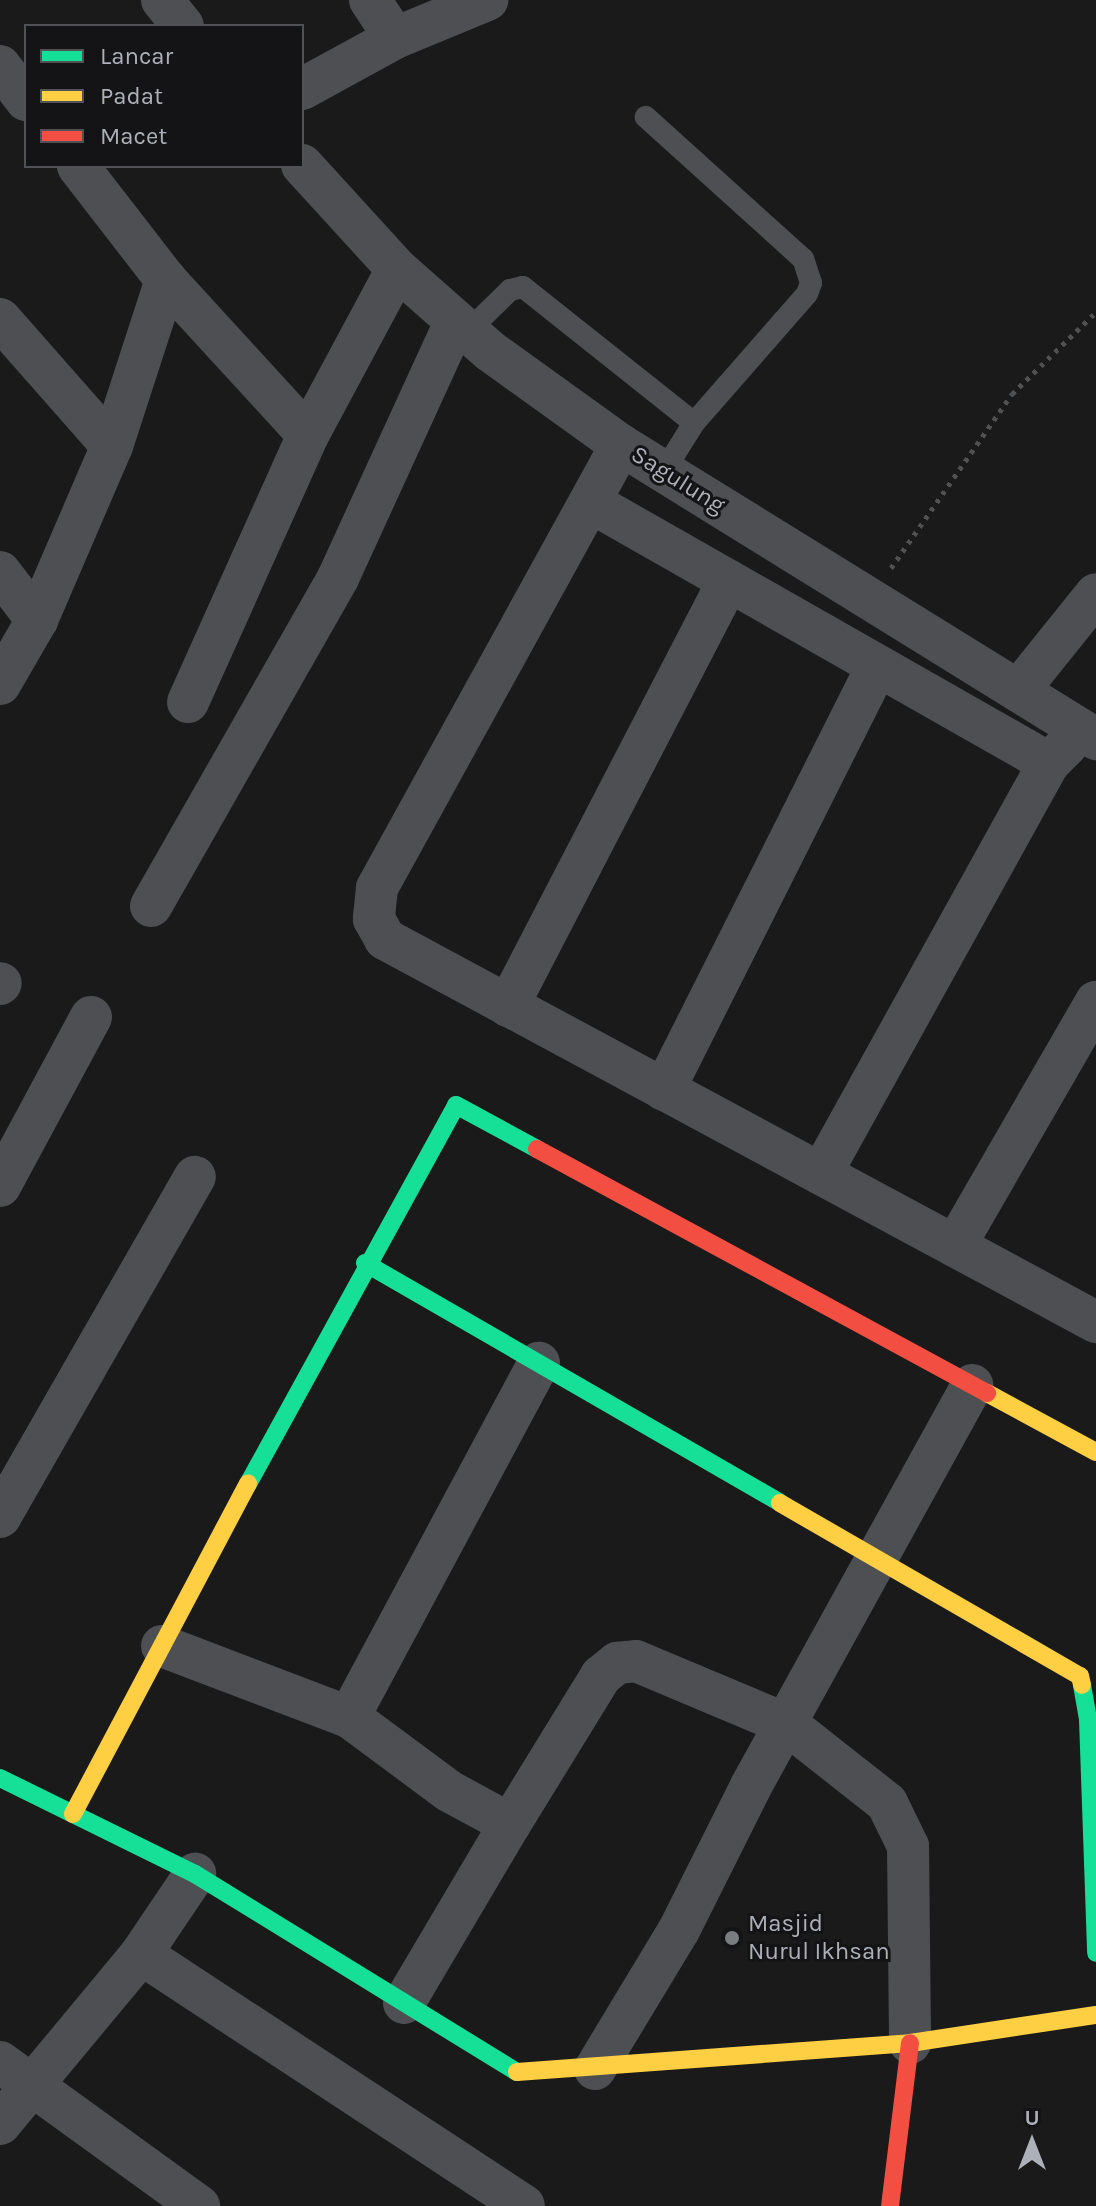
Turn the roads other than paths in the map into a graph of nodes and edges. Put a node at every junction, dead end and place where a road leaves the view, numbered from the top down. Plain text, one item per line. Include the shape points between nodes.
1 (162, 0) edge
2 (370, 0) edge
3 (487, 0) edge
4 (181, 24) edge
5 (395, 38) junction
6 (0, 66) edge
7 (304, 88) edge
8 (24, 97) edge
9 (646, 117) dead end
10 (304, 167) edge
11 (80, 168) edge
12 (397, 269) junction
13 (166, 280) junction
14 (0, 319) edge
15 (461, 327) junction
16 (694, 423) junction
17 (308, 435) junction
18 (621, 445) junction
19 (112, 446) junction
20 (664, 471) junction
21 (592, 503) junction
22 (0, 572) edge
23 (728, 581) junction
24 (1096, 594) edge
25 (37, 620) junction
26 (877, 666) junction
27 (0, 684) edge
28 (1018, 691) junction
29 (188, 702) dead end
30 (1089, 735) edge
31 (1049, 763) junction
32 (151, 906) dead end
33 (1096, 1002) edge
34 (508, 1006) junction
35 (91, 1017) dead end
36 (664, 1090) junction
37 (821, 1174) junction
38 (195, 1177) dead end
39 (0, 1186) edge
40 (955, 1246) junction
41 (365, 1263) junction
42 (1096, 1322) edge
43 (539, 1363) junction
44 (972, 1385) junction
45 (1096, 1452) edge
46 (0, 1517) edge
47 (877, 1559) junction
48 (162, 1646) junction
49 (349, 1717) junction
50 (788, 1725) junction
51 (0, 1778) edge
52 (73, 1814) junction
53 (510, 1824) junction
54 (195, 1874) junction
55 (1096, 1953) edge
56 (141, 1954) junction
57 (404, 2003) junction
58 (1096, 2015) edge
59 (910, 2043) junction
60 (595, 2069) junction
61 (15, 2073) edge
62 (0, 2124) edge
63 (199, 2206) edge
64 (524, 2206) edge
65 (890, 2206) edge

1 - 4 street
2 - 5 street
3 - 5 street
5 - 7 street
6 - 8 street
9 - 16 lane via 803,259 811,283
10 - 12 street, Sagulung
11 - 13 street
12 - 15 street, Sagulung
12 - 17 street
13 - 17 street
13 - 19 street
14 - 19 street
15 - 16 lane via 510,290 523,287
15 - 18 street, Sagulung
15 - 32 street via 338,578
16 - 20 lane
17 - 29 street
18 - 20 street, Sagulung
18 - 21 street
19 - 25 street
20 - 28 street, Sagulung
21 - 23 street
21 - 34 street via 377,888 374,919 385,939
22 - 25 street
23 - 26 street
23 - 34 street
24 - 28 street
25 - 27 street
26 - 31 street
26 - 36 street
28 - 30 street, Sagulung
30 - 31 street
31 - 37 street
33 - 40 street
34 - 36 street
35 - 39 street
36 - 37 street
37 - 40 street
38 - 46 street
40 - 42 street
41 - 43 street
41 - 44 street via 456,1105
41 - 48 street
43 - 47 street
43 - 49 street
44 - 45 street
44 - 47 street
47 - 50 street
47 - 55 street via 1080,1676 1088,1719
48 - 49 street
48 - 52 street
49 - 53 street via 449,1791
50 - 53 street via 636,1661 617,1663 601,1676
50 - 59 street via 887,1803 908,1846
50 - 60 street via 751,1786 679,1930
51 - 52 street
52 - 54 street
53 - 57 street
54 - 56 street
54 - 57 street
56 - 61 street
56 - 64 street
57 - 60 street via 521,2075
58 - 59 street
59 - 60 street
59 - 65 street
61 - 62 street
61 - 63 street

